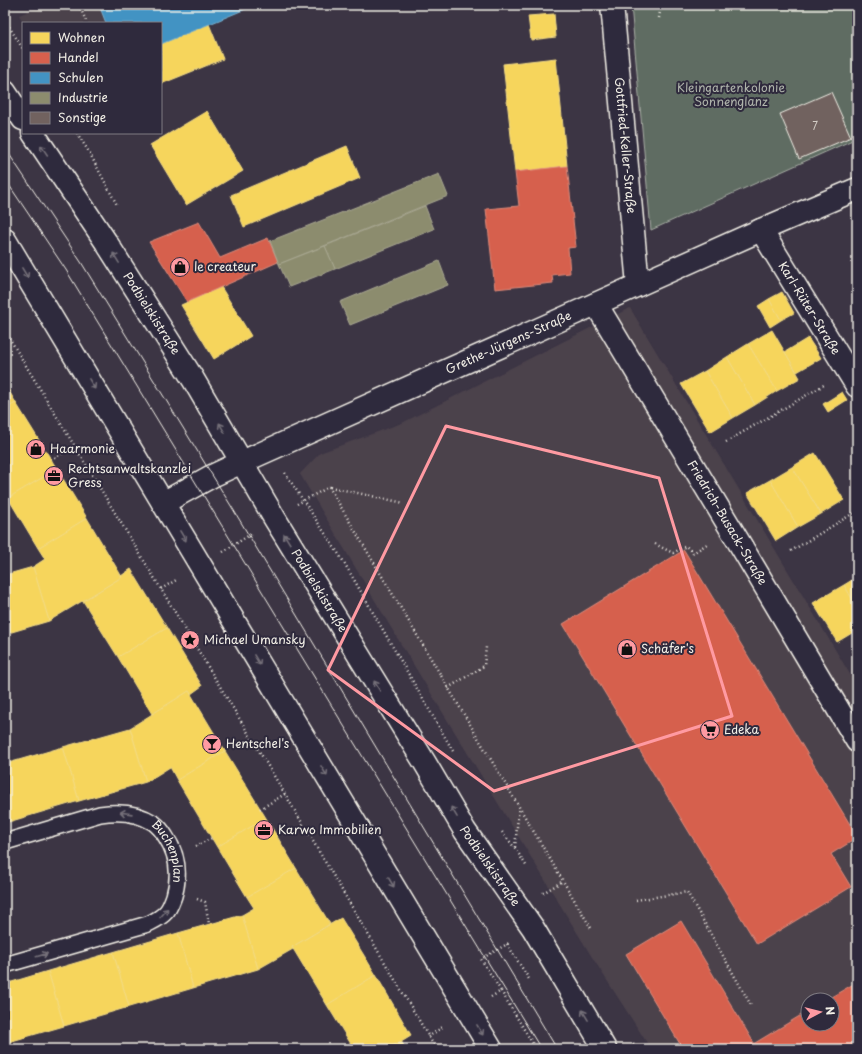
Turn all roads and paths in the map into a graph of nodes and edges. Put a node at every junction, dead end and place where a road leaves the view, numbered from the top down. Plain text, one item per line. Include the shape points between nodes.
1 (79, 5) edge
2 (612, 5) edge
3 (661, 5) edge
4 (659, 18) dead end
5 (5, 20) edge
6 (87, 22) edge
7 (22, 47) edge
8 (5, 92) edge
9 (22, 118) edge
10 (33, 134) edge
11 (857, 189) edge
12 (761, 230) junction
13 (5, 240) edge
14 (638, 286) junction
15 (596, 304) junction
16 (5, 331) edge
17 (853, 379) edge
18 (726, 442) dead end
19 (75, 446) junction
20 (51, 460) dead end
21 (242, 462) junction
22 (329, 487) junction
23 (303, 500) junction
24 (163, 503) junction
25 (404, 503) dead end
26 (857, 511) edge
27 (275, 519) junction
28 (731, 529) junction
29 (655, 544) dead end
30 (791, 551) dead end
31 (200, 566) junction
32 (161, 589) junction
33 (486, 647) dead end
34 (857, 650) edge
35 (852, 652) dead end
36 (448, 688) junction
37 (857, 741) edge
38 (453, 752) dead end
39 (285, 794) junction
40 (519, 807) junction
41 (260, 809) dead end
42 (498, 827) dead end
43 (5, 842) edge
44 (563, 881) junction
45 (543, 893) dead end
46 (636, 900) dead end
47 (533, 928) junction
48 (592, 928) dead end
49 (5, 965) edge
50 (501, 990) junction
51 (752, 1007) dead end
52 (468, 1011) junction
53 (428, 1037) junction
54 (436, 1049) edge
55 (491, 1049) edge
56 (536, 1049) edge
57 (605, 1049) edge

1 - 6 path
2 - 14 main road, Gottfried-Keller-Straße
3 - 4 path
5 - 7 path
8 - 9 main road
21 -> 10 main road, Podbielskistraße via 193,379
11 - 12 main road, Grethe-Jürgens-Straße
12 - 14 main road, Grethe-Jürgens-Straße
12 - 17 main road, Karl-Rüter-Straße
13 -> 24 main road
14 - 15 main road, Grethe-Jürgens-Straße
15 - 21 main road, Grethe-Jürgens-Straße
15 - 28 main road, Friedrich-Busack-Straße
16 - 19 path
17 - 18 path
19 - 20 path
19 - 32 path
21 - 24 main road, Grethe-Jürgens-Straße
21 - 27 main road, Podbielskistraße
22 - 23 path
22 - 25 path
22 - 36 path
23 - 27 path
23 - 38 path via 342,559
24 -> 31 main road
26 - 30 path
27 - 31 path
47 -> 27 main road, Podbielskistraße via 465,830
28 - 29 path via 693,553 686,546 673,553
28 - 37 main road, Friedrich-Busack-Straße
31 - 32 path
31 -> 52 main road
32 - 39 path
33 - 36 path via 484,666
34 - 35 path
36 - 40 path
39 - 41 path
39 - 53 path
40 - 42 path via 515,848
40 - 44 path
49 -> 43 lane, Buchenplan via 159,919 167,912 177,885 176,855 170,844 154,823 134,814 100,814
44 - 45 path
44 - 48 path
46 - 51 path via 686,892
47 - 50 path via 481,959
57 -> 47 main road, Podbielskistraße
50 - 52 path
50 - 56 path
52 - 53 path
52 -> 55 main road
53 - 54 path

